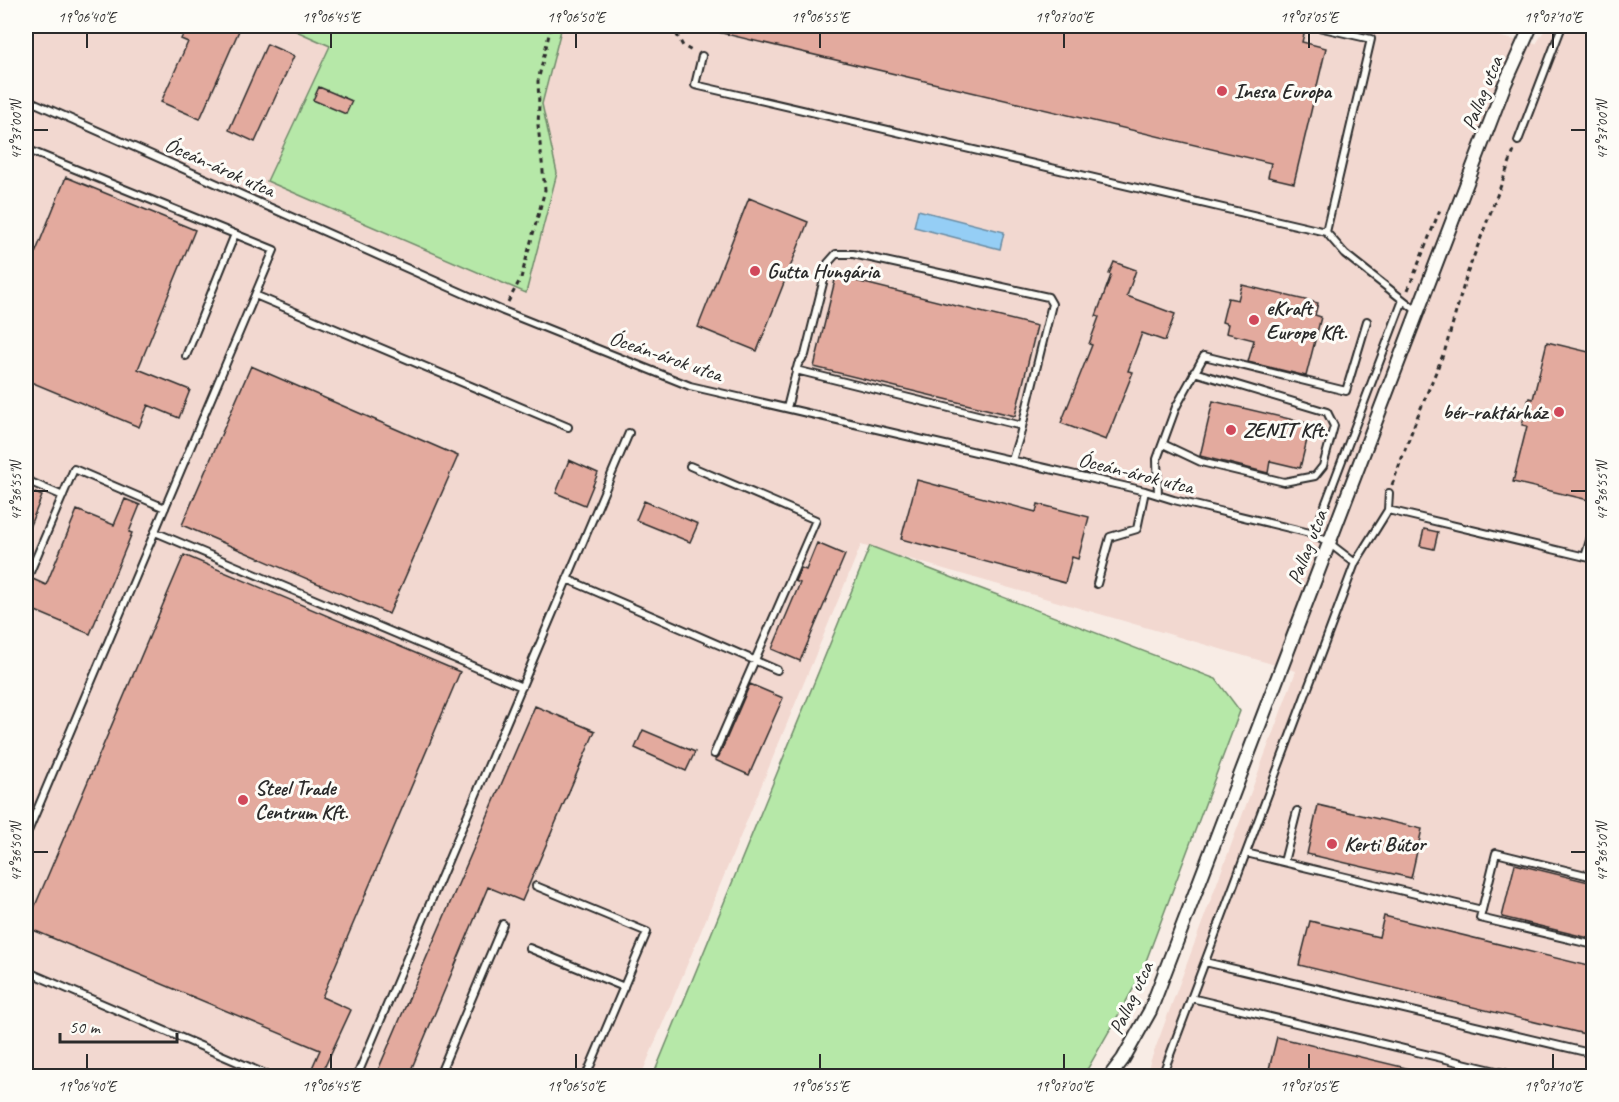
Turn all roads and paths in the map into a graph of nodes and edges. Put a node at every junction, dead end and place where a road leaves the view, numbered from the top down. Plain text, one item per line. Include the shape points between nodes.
1 (551, 26) edge
2 (672, 26) edge
3 (1314, 26) edge
4 (1531, 26) edge
5 (1562, 26) edge
6 (702, 56) joint
7 (26, 99) edge
8 (1518, 141) joint
9 (26, 149) edge
10 (1326, 232) junction
11 (235, 234) junction
12 (255, 295) junction
13 (1403, 300) junction
14 (503, 311) junction
15 (1418, 311) junction
16 (1367, 321) dead end
17 (186, 356) dead end
18 (796, 370) junction
19 (1194, 372) junction
20 (787, 408) junction
21 (1022, 426) junction
22 (568, 427) dead end
23 (629, 433) dead end
24 (1163, 444) junction
25 (1012, 460) junction
26 (690, 466) dead end
27 (26, 480) edge
28 (1145, 491) junction
29 (1389, 493) joint
30 (1158, 495) junction
31 (63, 496) junction
32 (165, 508) junction
33 (1388, 510) junction
34 (1593, 527) edge
35 (155, 532) junction
36 (1314, 534) junction
37 (1329, 543) junction
38 (1585, 557) junction
39 (1593, 559) edge
40 (1355, 563) junction
41 (30, 572) dead end
42 (567, 579) junction
43 (1097, 584) dead end
44 (755, 660) junction
45 (777, 670) dead end
46 (522, 687) junction
47 (714, 754) dead end
48 (1297, 811) dead end
49 (26, 836) edge
50 (1246, 853) junction
51 (1284, 862) junction
52 (1593, 877) edge
53 (536, 886) dead end
54 (1482, 910) junction
55 (503, 924) dead end
56 (1593, 945) edge
57 (529, 948) dead end
58 (1205, 962) junction
59 (26, 971) edge
60 (624, 987) junction
61 (1191, 998) junction
62 (1593, 1053) edge
63 (270, 1077) edge
64 (357, 1077) edge
65 (439, 1077) edge
66 (586, 1077) edge
67 (1110, 1077) edge
68 (1162, 1077) edge
69 (1517, 1077) edge

1 - 14 path via 538,81 545,190 521,278
2 - 6 path via 683,46
3 - 10 lane via 1371,39
4 - 15 street, Pallag utca
5 - 8 lane
6 - 10 lane via 694,86
7 - 14 lane, Óceán-árok utca
8 - 29 path via 1467,274 1445,350
9 - 11 lane
10 - 13 lane via 1345,254
11 - 12 lane via 274,250
11 - 17 lane
12 - 22 lane
12 - 32 lane
13 - 15 lane
13 - 36 lane
14 - 20 lane, Óceán-árok utca via 690,386
15 - 37 street, Pallag utca
16 - 19 lane via 1346,391 1204,356
18 - 20 lane
18 - 21 lane
18 - 21 lane via 805,355 828,263 836,254 853,254 1048,297 1052,304
19 - 24 lane
19 - 24 lane via 1327,412 1334,426 1323,466 1315,476 1284,482 1201,462
20 - 25 lane, Óceán-árok utca
21 - 25 lane
23 - 42 lane
24 - 30 lane via 1157,459
25 - 28 lane, Óceán-árok utca
26 - 44 lane via 816,520
27 - 31 lane
28 - 30 lane, Óceán-árok utca
28 - 43 lane via 1137,529 1110,537
29 - 33 lane
30 - 36 lane, Óceán-árok utca
31 - 32 lane via 74,470
31 - 41 lane
32 - 35 lane
33 - 38 lane
33 - 40 lane
34 - 38 lane
35 - 46 lane
35 - 49 lane
36 - 37 lane, Óceán-árok utca
37 - 40 lane, Óceán-árok utca
37 - 67 street, Pallag utca via 1150,1011
38 - 39 lane
40 - 50 lane
42 - 44 lane
42 - 46 lane
44 - 45 lane
44 - 47 lane
46 - 64 lane
48 - 51 lane
50 - 51 lane
50 - 58 lane
51 - 54 lane
52 - 54 lane via 1496,853
53 - 60 lane via 647,932
54 - 56 lane via 1480,918
55 - 65 lane
57 - 60 lane
58 - 61 lane
58 - 62 lane
59 - 63 lane
60 - 66 lane
61 - 68 lane
61 - 69 lane

